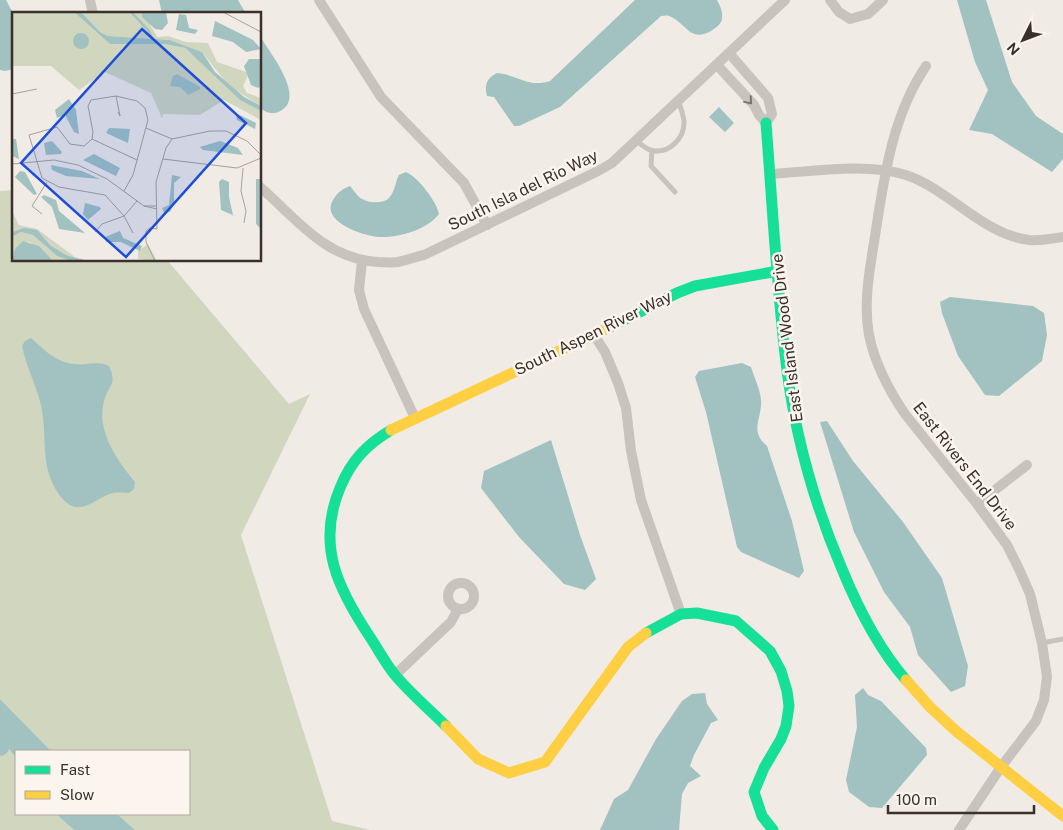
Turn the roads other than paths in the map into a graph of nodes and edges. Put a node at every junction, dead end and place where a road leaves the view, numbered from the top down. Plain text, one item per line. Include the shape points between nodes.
1 (319, 0) edge
2 (785, 0) edge
3 (830, 0) edge
4 (883, 0) edge
5 (729, 53) junction
6 (717, 65) junction
7 (926, 66) dead end
8 (678, 102) junction
9 (766, 123) junction
10 (636, 141) junction
11 (652, 150) junction
12 (885, 170) junction
13 (770, 174) junction
14 (261, 188) edge
15 (675, 192) dead end
16 (487, 225) junction
17 (1063, 237) edge
18 (362, 261) junction
19 (778, 271) junction
20 (594, 335) junction
21 (415, 418) junction
22 (1027, 465) dead end
23 (977, 504) junction
24 (458, 609) dead end
25 (681, 614) junction
26 (1063, 639) edge
27 (1042, 643) junction
28 (395, 675) junction
29 (1001, 767) junction
30 (1063, 816) edge
31 (772, 830) edge
32 (959, 830) edge

1 - 16 street via 381,97 464,183
2 - 5 street, South Isla del Rio Way
3 - 4 street via 838,12 850,19 868,14
5 - 6 street, South Isla del Rio Way
5 - 9 street, East Island Wood Drive via 768,98 772,114
6 - 8 street, South Isla del Rio Way
6 -> 9 street
7 - 12 street, East Rivers End Drive via 908,97
8 - 10 street, South Isla del Rio Way
8 - 11 lane via 684,119 681,136 670,147
9 - 13 street, East Island Wood Drive
10 - 11 lane
10 - 16 street, South Isla del Rio Way via 598,171
11 - 15 lane via 651,166
12 - 13 street via 863,168
12 - 17 street via 926,184 1008,235 1030,240
12 - 23 street, East Rivers End Drive via 866,298 876,359 885,382 905,414
13 - 19 street, East Island Wood Drive
14 - 18 street, South Isla del Rio Way via 318,240 331,249
16 - 18 street, South Isla del Rio Way via 424,255 396,262
18 - 21 street via 359,290 364,309
19 - 20 street, South Aspen River Way via 695,286
19 - 29 street, East Island Wood Drive via 785,354 797,429 817,502 844,572 881,646 910,686 944,720
20 - 21 street, South Aspen River Way
20 - 25 street via 605,352 626,408 641,500
21 - 28 street, South Aspen River Way via 374,441 351,465 334,503 330,526 334,570 343,593
22 - 23 street
23 - 27 street, East Rivers End Drive via 1020,569
24 - 28 street via 451,622
25 - 28 street, South Aspen River Way via 628,646 545,762 509,774 478,759
25 - 31 street via 736,621 770,650 781,671 789,706 786,726 754,792 762,816
26 - 27 lane
27 - 29 street, East Rivers End Drive via 1047,677 1044,700 1036,721
29 - 30 street, East Island Wood Drive
29 - 32 street, East Rivers End Drive

